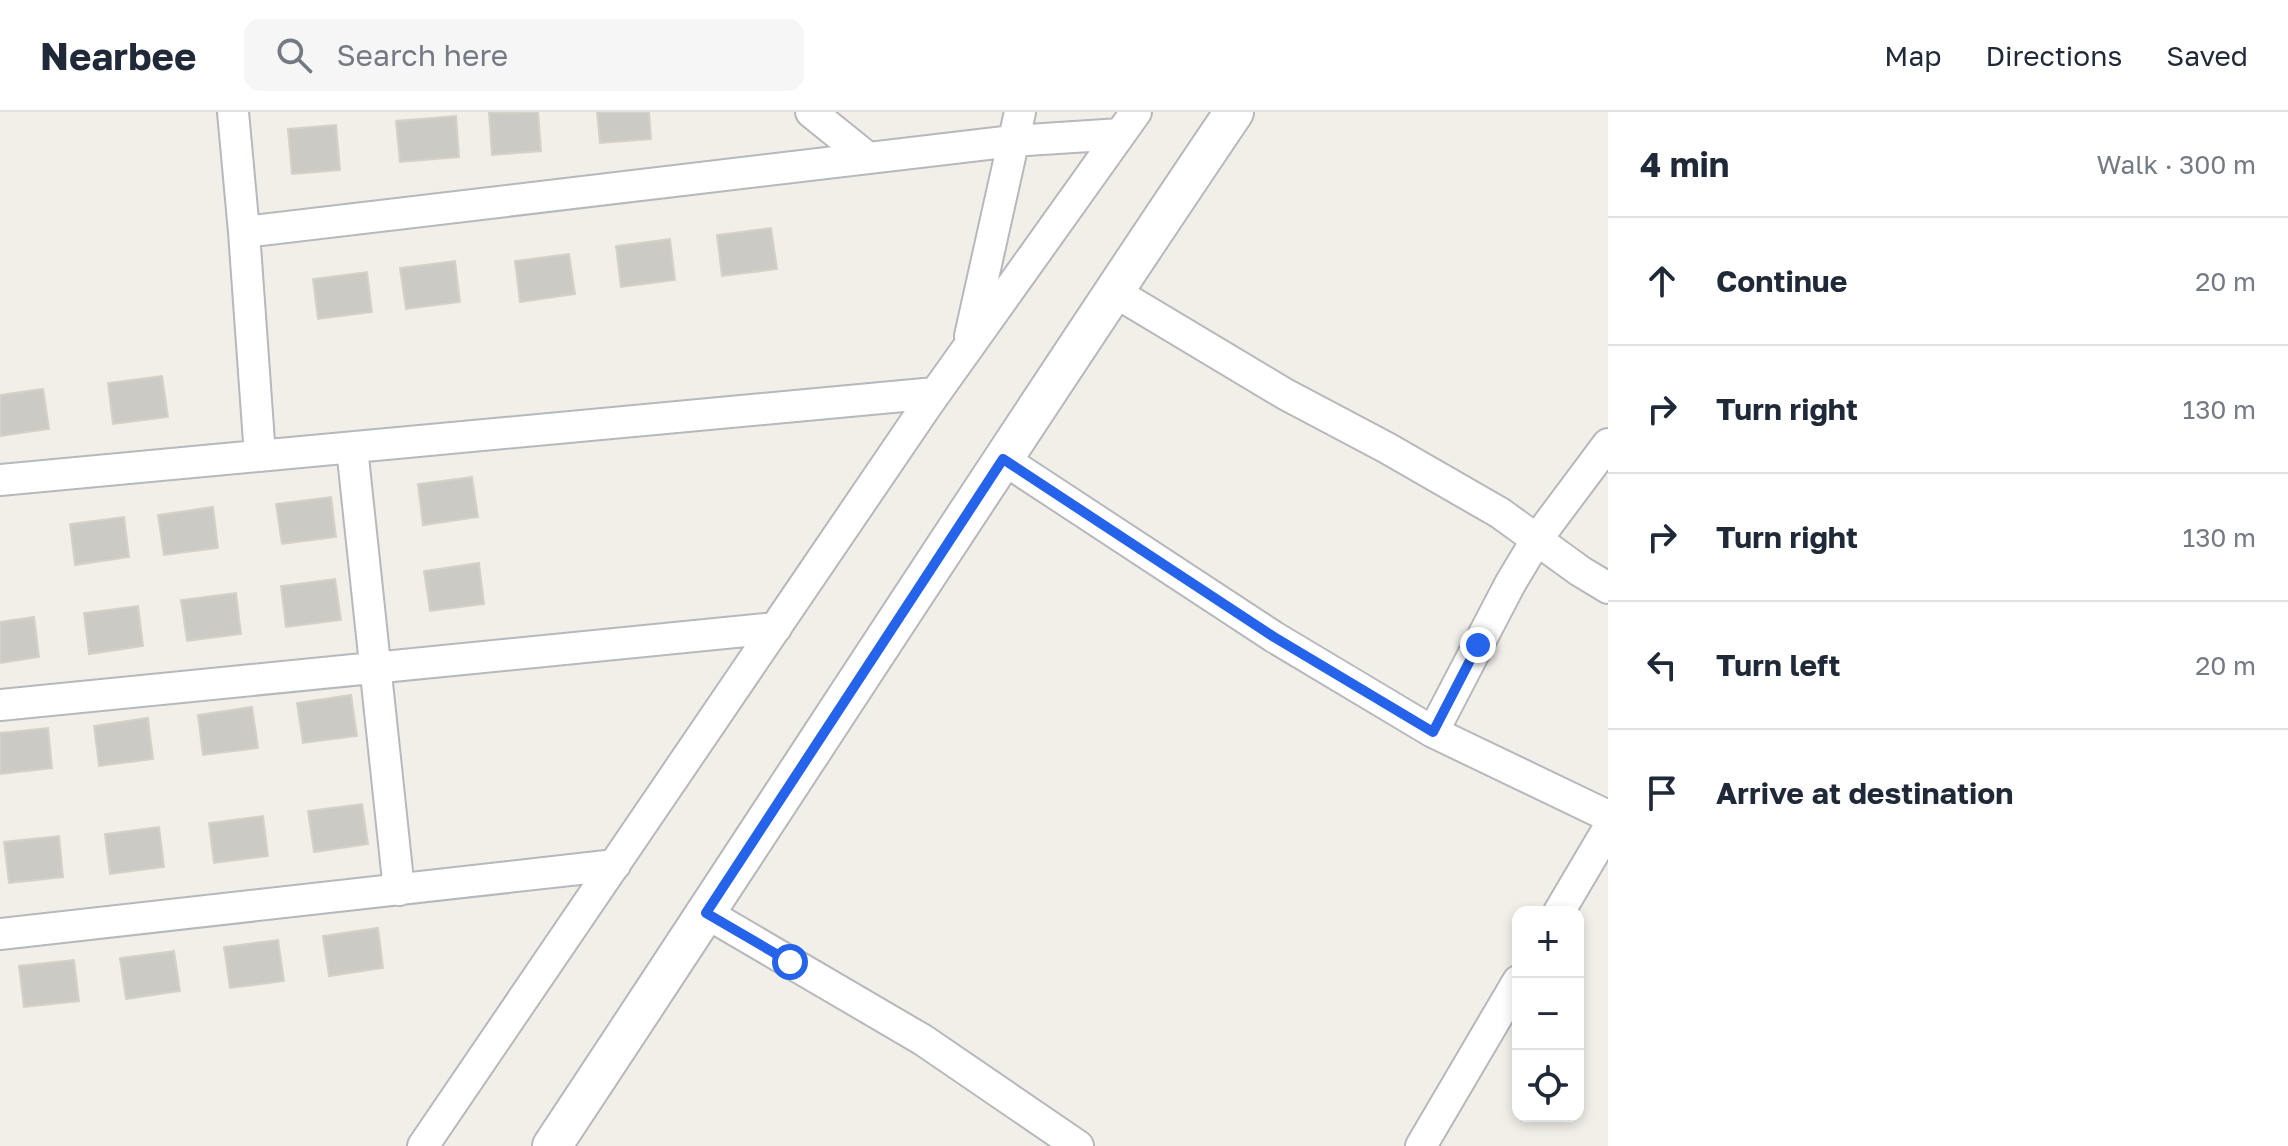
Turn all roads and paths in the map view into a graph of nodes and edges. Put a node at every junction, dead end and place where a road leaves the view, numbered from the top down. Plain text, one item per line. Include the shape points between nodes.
1 (233, 112) edge
2 (811, 112) edge
3 (1020, 112) edge
4 (1234, 112) edge
5 (1128, 123) edge
6 (1013, 141) junction
7 (868, 158) junction
8 (244, 232) junction
9 (1113, 291) junction
10 (967, 349) junction
11 (935, 393) junction
12 (1608, 444) edge
13 (352, 448) junction
14 (260, 456) junction
15 (1003, 459) junction
16 (0, 480) edge
17 (1537, 539) junction
18 (1608, 588) edge
19 (776, 628) junction
20 (374, 668) junction
21 (0, 705) edge
22 (1433, 732) junction
23 (1608, 816) edge
24 (1608, 829) edge
25 (615, 865) junction
26 (399, 890) junction
27 (1563, 906) edge
28 (706, 913) junction
29 (0, 934) edge
30 (1512, 991) edge
31 (423, 1146) edge
32 (552, 1146) edge
33 (1078, 1146) edge
34 (1421, 1146) edge

1 - 8 street
2 - 7 street
3 - 6 street
4 - 9 street
5 - 6 street
5 - 10 street
6 - 7 street
6 - 10 street
7 - 8 street
8 - 14 street
9 - 15 street
9 - 17 street
10 - 11 street
11 - 13 street
11 - 19 street
12 - 17 street
13 - 14 street
13 - 20 street
14 - 16 street
15 - 22 street via 1274,637
15 - 28 street
17 - 18 street
17 - 22 street
19 - 20 street
19 - 25 street
20 - 21 street
20 - 26 street
22 - 23 street
24 - 27 street
25 - 26 street
25 - 31 street
26 - 29 street
28 - 32 street
28 - 33 street via 923,1040
30 - 34 street

